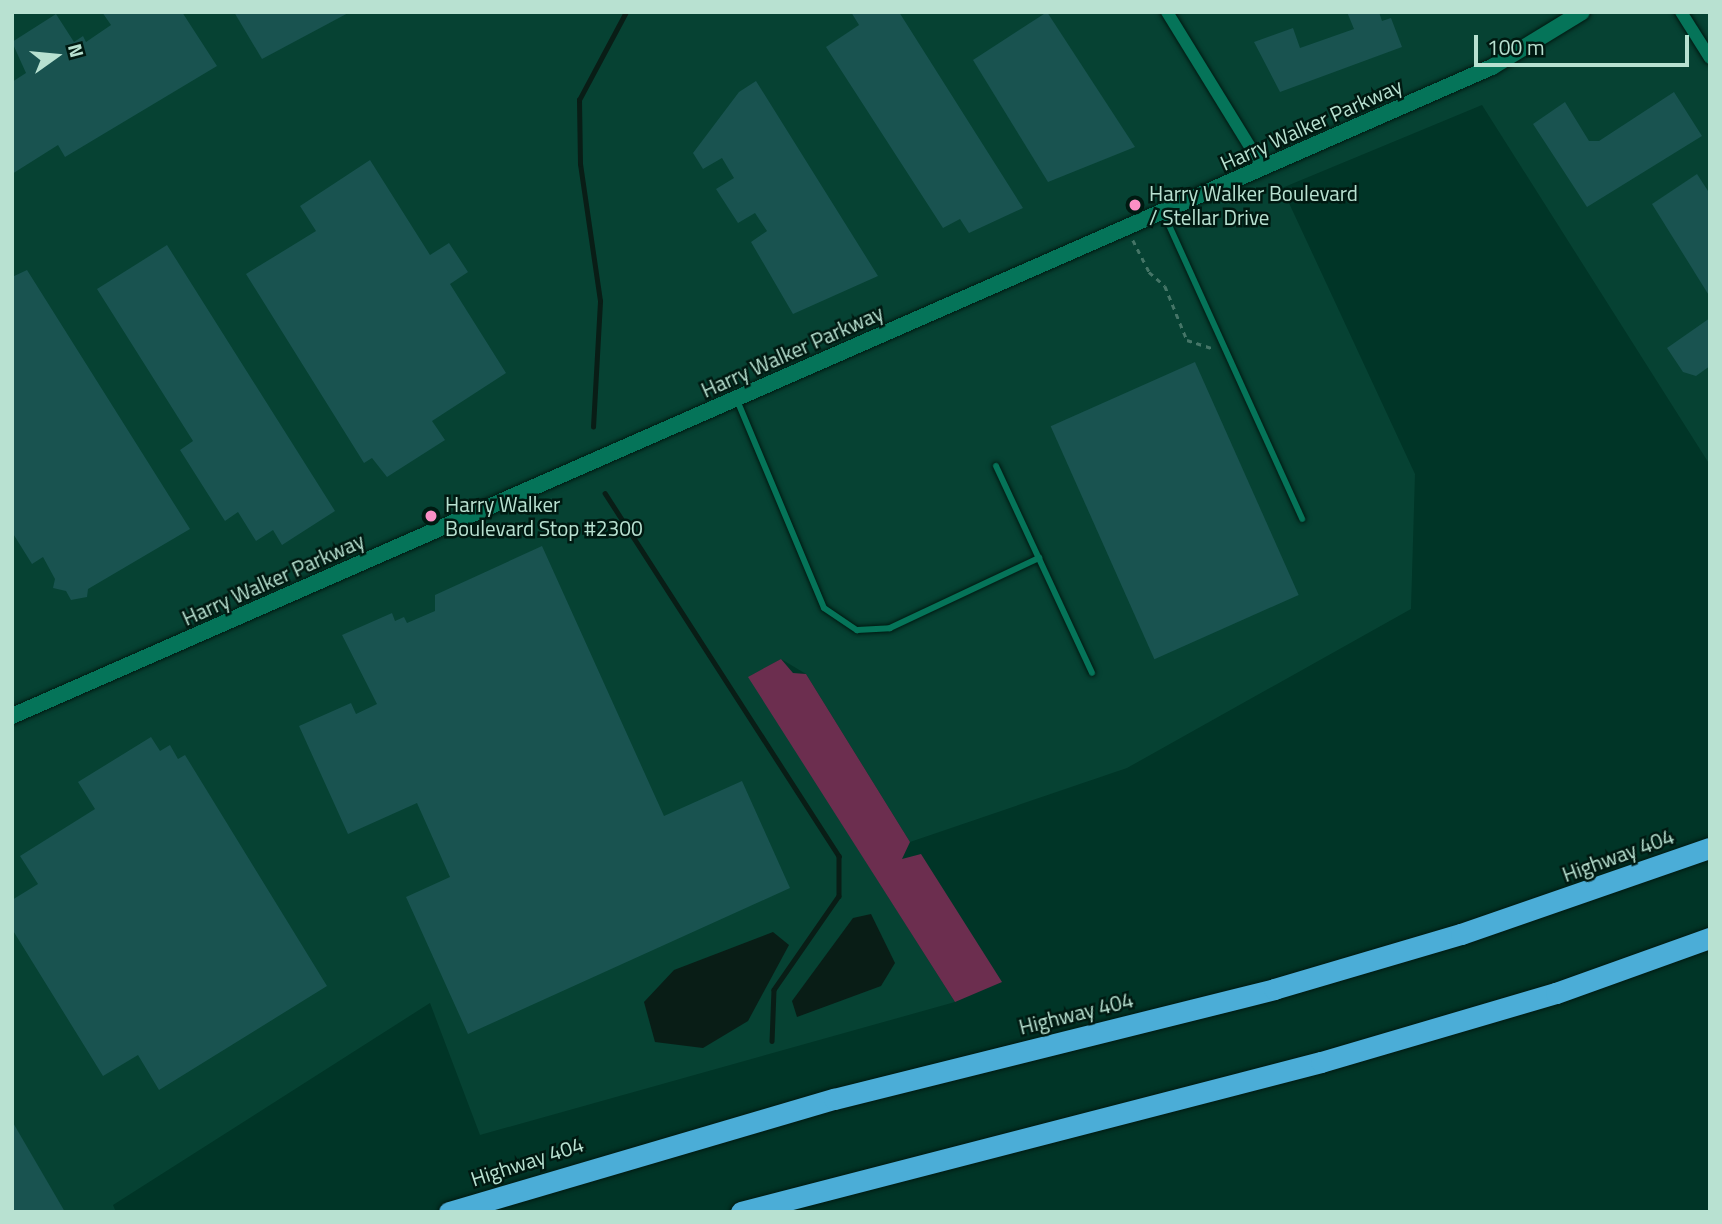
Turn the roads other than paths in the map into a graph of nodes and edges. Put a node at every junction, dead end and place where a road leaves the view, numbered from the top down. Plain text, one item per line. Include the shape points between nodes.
1 (1167, 12) edge
2 (1582, 12) edge
3 (1681, 12) edge
4 (1710, 58) edge
5 (1263, 168) junction
6 (1163, 212) junction
7 (737, 398) junction
8 (996, 466) dead end
9 (1302, 519) dead end
10 (1039, 558) junction
11 (1092, 673) dead end
12 (12, 716) edge
13 (1710, 848) edge
14 (1710, 938) edge
15 (764, 1208) edge
16 (449, 1212) edge
17 (741, 1212) edge

1 - 5 street
2 - 5 street, Harry Walker Parkway via 1492,67
3 - 4 street
5 - 6 street, Harry Walker Parkway
6 - 7 street, Harry Walker Parkway
6 - 9 lane
7 - 10 lane via 824,608 857,631 890,628
7 - 12 street, Harry Walker Parkway
8 - 10 lane
10 - 11 lane
13 - 16 highway, Highway 404 via 1461,934 1274,989 821,1102
14 - 15 highway via 1556,993 1347,1055
15 - 17 highway

